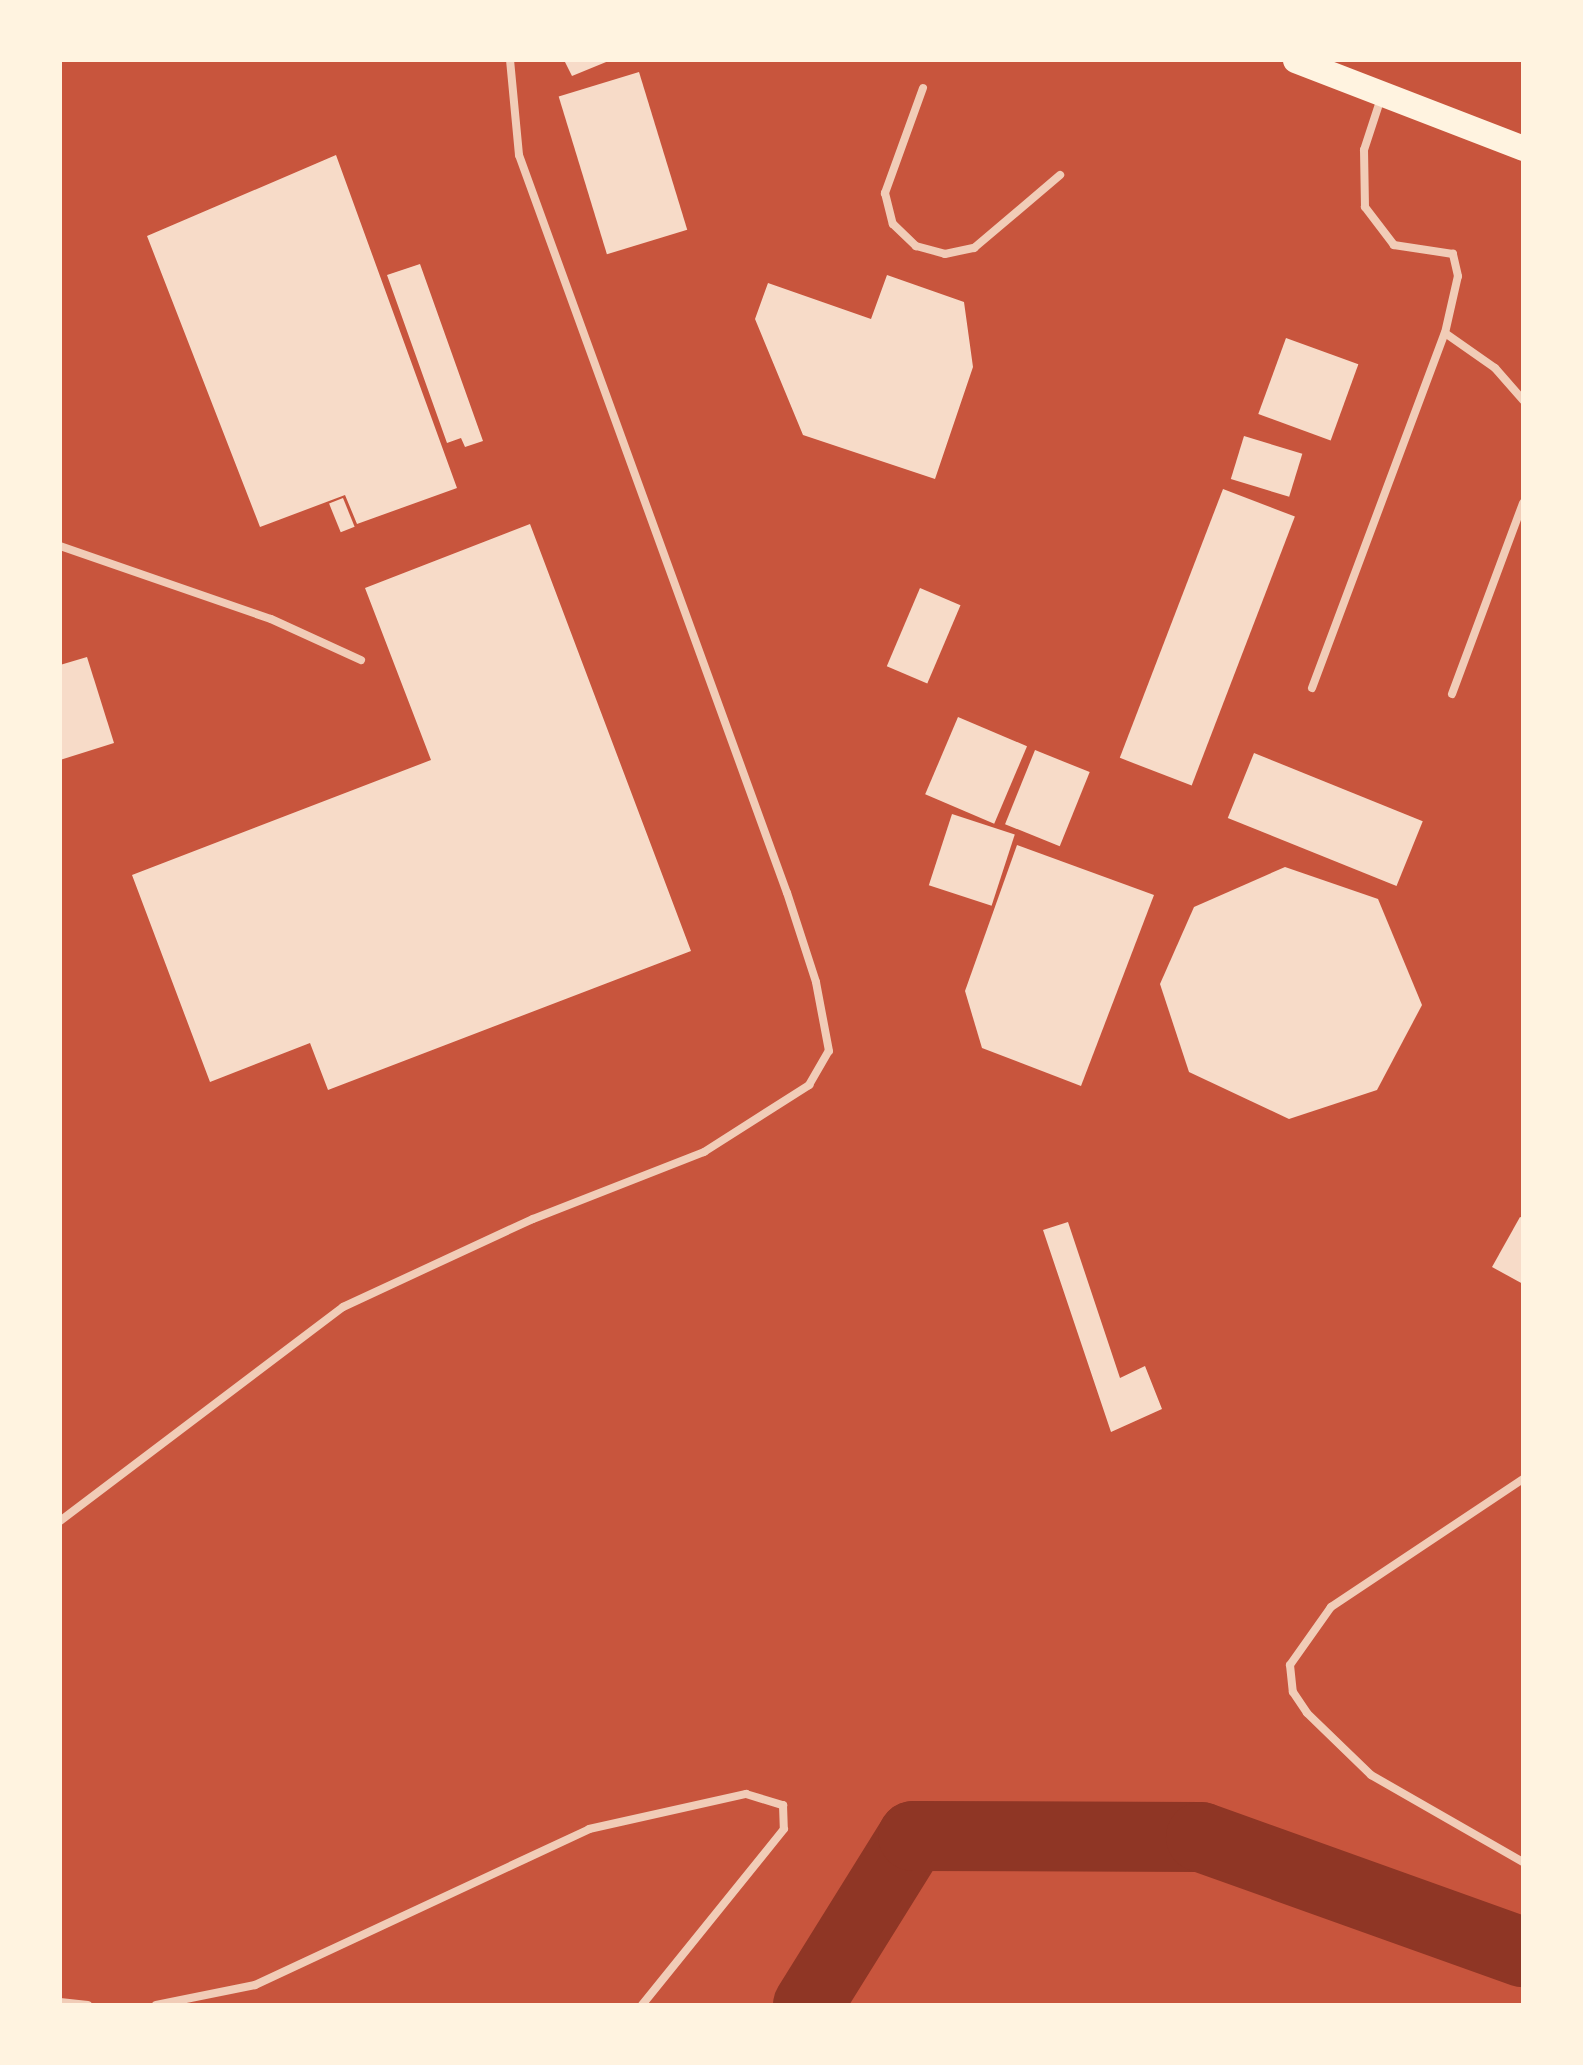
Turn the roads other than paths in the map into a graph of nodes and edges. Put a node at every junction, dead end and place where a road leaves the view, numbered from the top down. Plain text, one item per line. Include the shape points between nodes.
1 (510, 60) edge
2 (1295, 60) edge
3 (924, 88) dead end
4 (1382, 94) junction
5 (1523, 148) edge
6 (1060, 175) dead end
7 (1445, 334) junction
8 (1523, 400) edge
9 (1523, 503) edge
10 (60, 546) edge
11 (361, 660) dead end
12 (1312, 688) dead end
13 (1452, 694) dead end
14 (1523, 1480) edge
15 (60, 1521) edge
16 (1523, 1862) edge
17 (60, 2002) edge
18 (88, 2005) edge
19 (156, 2005) edge
20 (642, 2005) edge

1 - 15 lane via 519,154 787,893 816,982 828,1051 810,1086 704,1152 532,1219 343,1308
2 - 4 main road
3 - 6 lane via 885,193 893,224 916,246 945,254 974,248
4 - 5 main road
4 - 7 lane via 1364,150 1365,207 1394,246 1438,250 1459,262
7 - 8 lane via 1495,368
7 - 12 lane
9 - 13 lane
10 - 11 lane via 271,619
14 - 16 lane via 1331,1607 1290,1665 1293,1692 1307,1713 1371,1775
17 - 18 lane
19 - 20 lane via 255,1986 589,1829 746,1794 783,1805 784,1829

